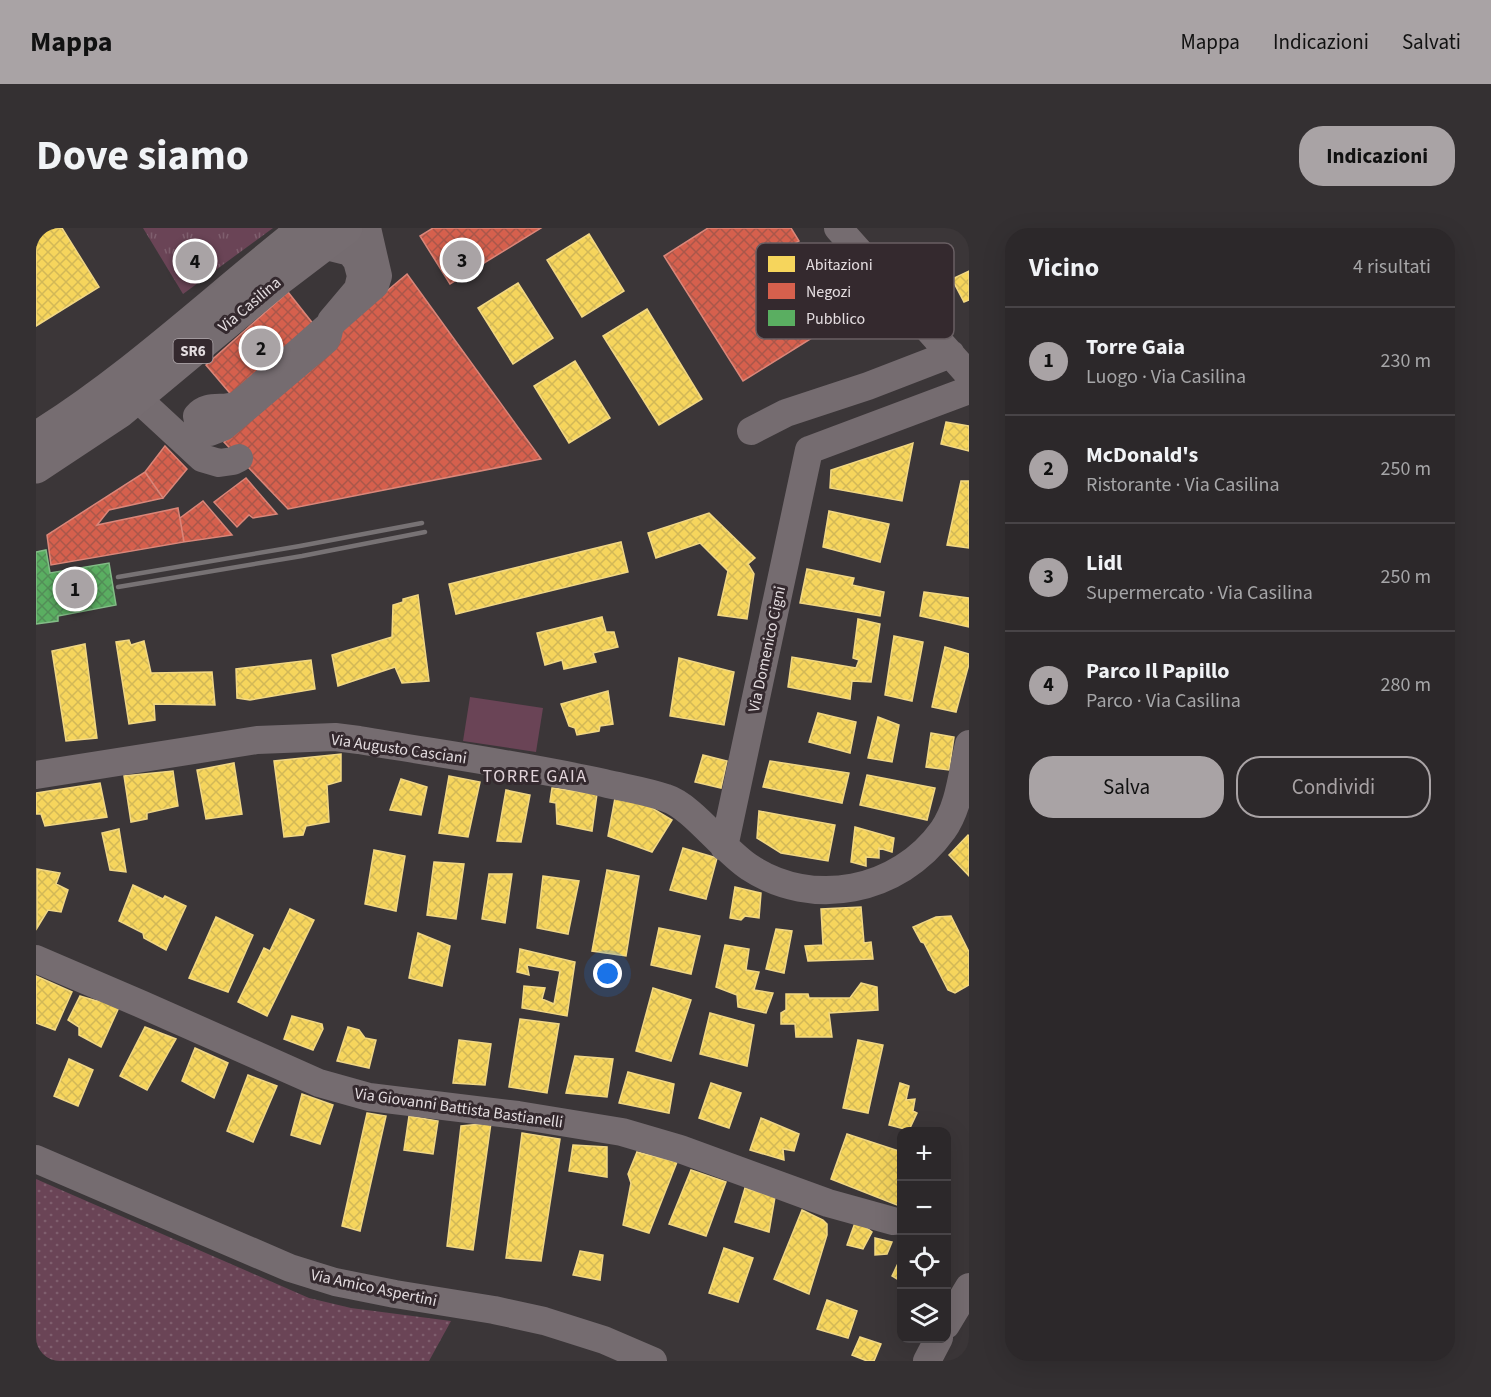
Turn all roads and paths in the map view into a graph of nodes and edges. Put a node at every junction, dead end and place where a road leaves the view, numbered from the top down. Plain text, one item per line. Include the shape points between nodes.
1 (367, 228) edge
2 (838, 228) edge
3 (324, 234) edge
4 (851, 243) edge
5 (938, 339) edge
6 (960, 364) edge
7 (969, 390) edge
8 (137, 398) junction
9 (801, 432) junction
10 (36, 438) edge
11 (239, 458) dead end
12 (36, 467) edge
13 (969, 744) edge
14 (36, 775) edge
15 (724, 847) junction
16 (36, 959) edge
17 (36, 1160) edge
18 (893, 1221) dead end
19 (969, 1287) edge
20 (951, 1317) edge
21 (936, 1343) edge
22 (653, 1361) edge
23 (927, 1361) edge

1 - 3 street via 378,276 375,285 330,326 336,313 358,289 361,276 350,252
2 - 4 street
3 - 8 main road, Via Casilina / SR6
3 - 10 main road, Via Casilina / SR6
5 - 6 street
6 - 9 street
7 - 9 street
8 - 11 street via 202,458 219,463
8 - 12 main road, Via Casilina / SR6
9 - 15 street, Via Domenico Cigni
13 - 15 street, Via Augusto Casciani via 953,811 943,830 914,860 882,881 846,889 809,890 751,868
14 - 15 street, Via Augusto Casciani via 257,740 335,737 573,776 665,797 682,806
16 - 18 street, Via Giovanni Battista Bastianelli via 319,1083 369,1097 622,1132 828,1203
17 - 22 street, Via Amico Aspertini via 290,1268 345,1284 544,1321
19 - 20 street
21 - 23 street

